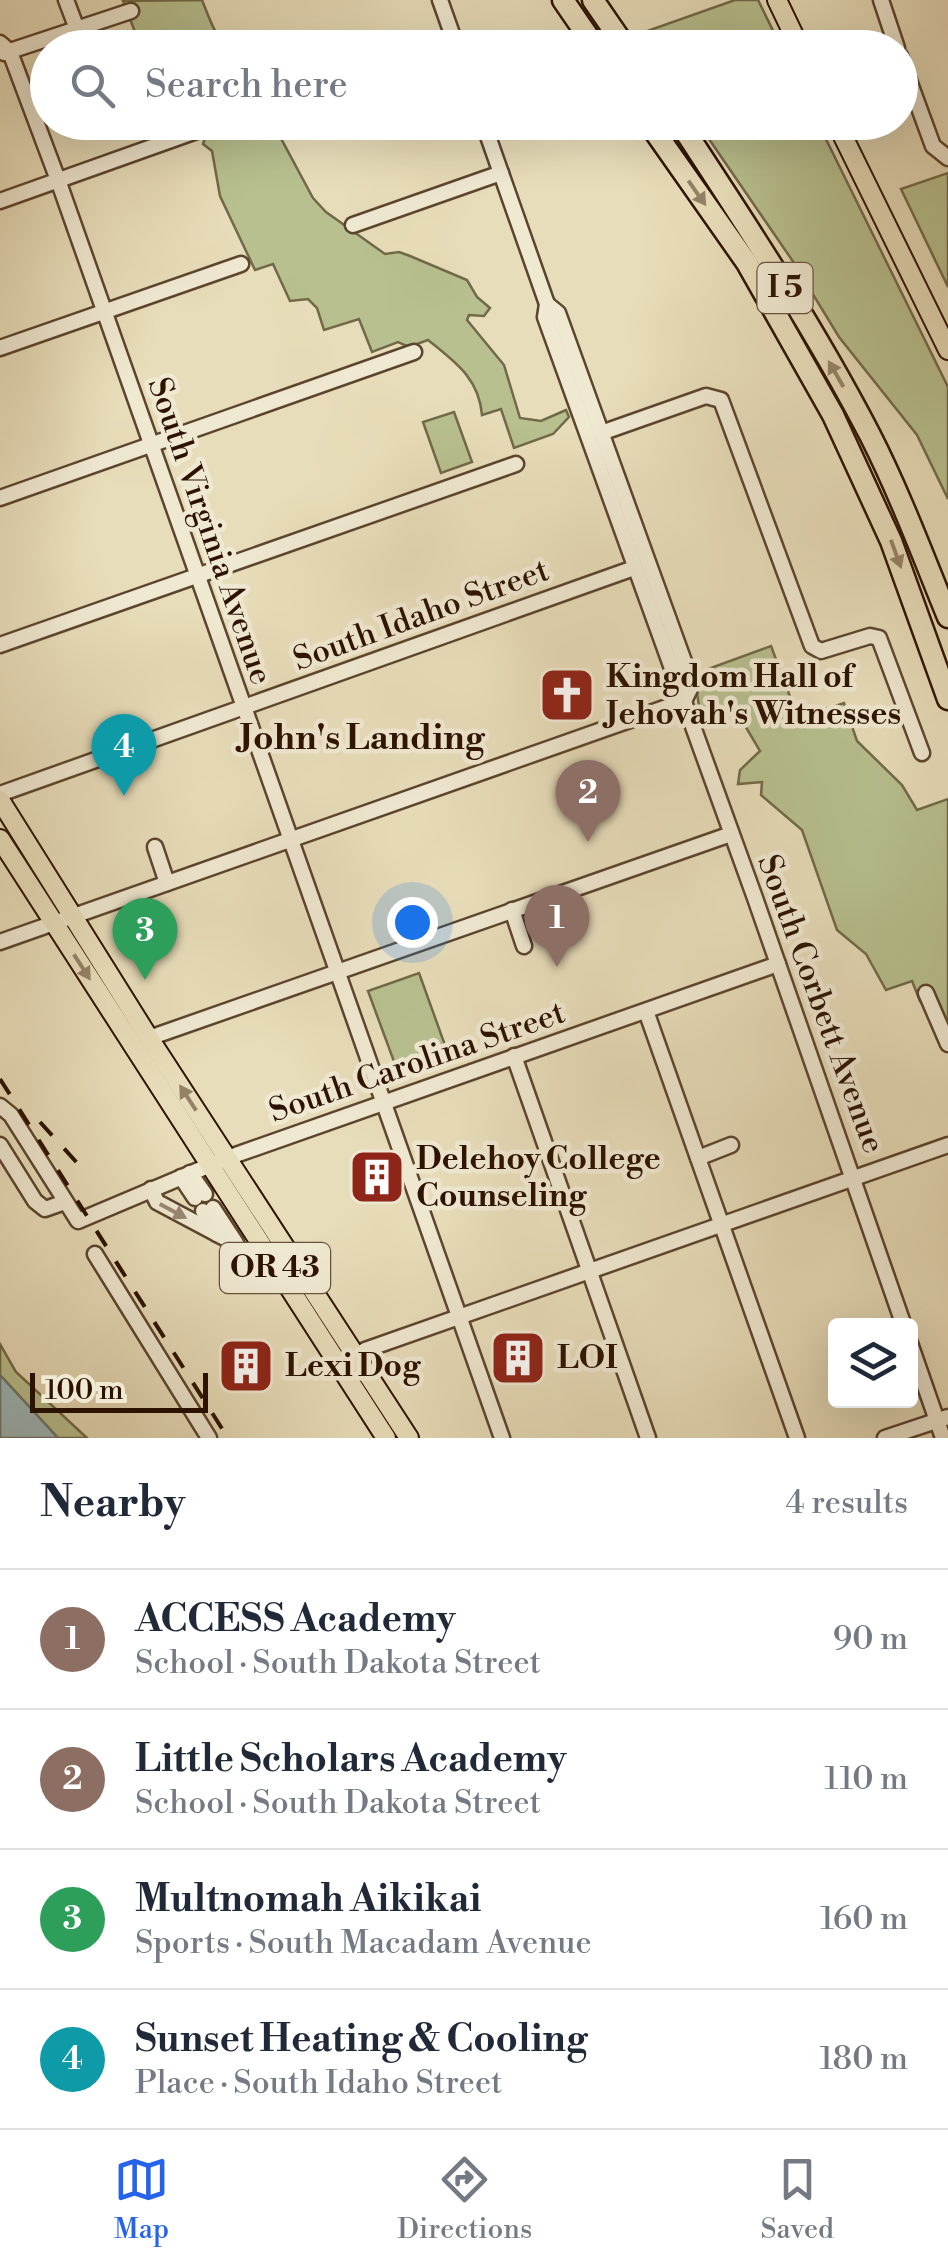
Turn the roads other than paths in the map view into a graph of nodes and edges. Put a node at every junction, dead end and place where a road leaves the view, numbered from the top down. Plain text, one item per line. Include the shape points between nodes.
1 (66, 0) edge
2 (440, 0) edge
3 (562, 0) edge
4 (593, 0) edge
5 (777, 0) edge
6 (881, 0) edge
7 (131, 11) dead end
8 (77, 28) junction
9 (70, 30) edge
10 (451, 30) edge
11 (583, 30) edge
12 (614, 30) edge
13 (791, 30) edge
14 (892, 30) edge
15 (30, 42) edge
16 (3, 50) edge
17 (918, 105) edge
18 (30, 114) edge
19 (41, 140) edge
20 (171, 140) edge
21 (489, 140) edge
22 (661, 140) edge
23 (690, 140) edge
24 (845, 140) edge
25 (945, 157) edge
26 (501, 173) junction
27 (58, 180) junction
28 (0, 201) edge
29 (352, 225) dead end
30 (240, 264) dead end
31 (547, 304) junction
32 (104, 312) junction
33 (0, 348) edge
34 (948, 350) edge
35 (414, 352) dead end
36 (601, 433) junction
37 (150, 444) junction
38 (516, 464) dead end
39 (0, 498) edge
40 (634, 568) junction
41 (197, 576) junction
42 (948, 617) edge
43 (0, 645) edge
44 (948, 699) edge
45 (684, 702) junction
46 (243, 708) junction
47 (922, 754) dead end
48 (0, 797) edge
49 (731, 834) junction
50 (0, 839) edge
51 (290, 840) junction
52 (155, 847) dead end
53 (168, 883) junction
54 (512, 910) junction
55 (62, 920) junction
56 (0, 942) edge
57 (524, 946) dead end
58 (778, 964) junction
59 (336, 971) junction
60 (926, 993) dead end
61 (646, 1011) junction
62 (149, 1038) junction
63 (948, 1044) edge
64 (514, 1056) junction
65 (383, 1102) junction
66 (0, 1106) edge
67 (17, 1126) junction
68 (0, 1136) edge
69 (0, 1144) edge
70 (731, 1145) dead end
71 (948, 1145) edge
72 (698, 1158) junction
73 (218, 1162) junction
74 (186, 1175) junction
75 (854, 1178) junction
76 (151, 1189) junction
77 (66, 1202) junction
78 (204, 1208) junction
79 (722, 1224) junction
80 (236, 1244) junction
81 (94, 1254) dead end
82 (270, 1259) junction
83 (590, 1271) junction
84 (458, 1317) junction
85 (901, 1318) edge
86 (918, 1362) edge
87 (348, 1364) junction
88 (943, 1419) edge
89 (209, 1438) edge
90 (386, 1438) edge
91 (409, 1438) edge
92 (502, 1438) edge
93 (648, 1438) edge
94 (797, 1438) edge
95 (885, 1438) edge
96 (944, 1438) edge

1 - 8 street
2 - 10 street
3 - 11 highway
4 - 12 highway
5 - 13 main road
6 - 14 street
7 - 8 street
8 - 9 street
15 - 16 street
16 - 18 street, South Virginia Avenue
17 - 25 street via 933,146
19 - 27 street, South Virginia Avenue
20 - 27 street
21 - 26 street, South Corbett Avenue
22 -> 44 highway, I 5 via 747,264 814,380 878,510
42 -> 23 highway, I 5 via 882,460 809,328
24 - 34 main road
26 - 29 street
26 - 31 street, South Corbett Avenue
27 - 28 street
27 - 32 street, South Virginia Avenue
30 - 32 street
31 - 36 street, South Corbett Avenue via 558,314
31 - 40 street, South Corbett Avenue via 545,317
32 - 33 street
32 - 37 street, South Virginia Avenue
35 - 37 street
36 - 45 street, South Corbett Avenue via 691,682
36 - 47 street via 716,396 816,650 877,637
37 - 39 street
37 - 41 street, South Virginia Avenue
38 - 41 street
40 - 45 street, South Corbett Avenue
40 - 46 street, South Idaho Street
41 - 43 street
41 - 46 street, South Virginia Avenue
45 - 49 street, South Corbett Avenue
45 - 51 street
46 - 48 street, South Idaho Street
46 - 51 street, South Virginia Avenue
48 - 55 main road, OR 43
49 - 54 street
49 - 58 street, South Corbett Avenue
50 - 55 main road, OR 43
51 - 53 street
51 - 59 street, South Virginia Avenue
52 - 53 street
53 - 55 street
54 - 57 street
54 - 59 street
55 - 56 street
55 - 62 main road, OR 43
55 -> 73 main road, OR 43
58 - 61 street, South Carolina Street
58 - 75 street, South Corbett Avenue
59 - 62 street
59 - 65 street, South Virginia Avenue
60 - 63 street
61 - 64 street, South Carolina Street
61 - 72 street
73 -> 62 main road, OR 43
64 - 65 street, South Carolina Street
64 - 83 street
65 - 73 street, South Carolina Street
65 - 84 street, South Virginia Avenue
66 - 67 street
67 - 68 street
67 - 77 street
69 - 77 street via 35,1201 45,1209
70 - 72 street
71 - 75 street
72 - 79 street
73 - 74 street, South Carolina Street
73 - 82 main road, OR 43
73 - 87 main road, OR 43
74 - 76 street, South Carolina Street
74 - 78 street
75 - 79 street
75 - 85 street, South Corbett Avenue
76 - 77 street, South Carolina Street via 78,1221
76 -> 78 street via 157,1202
78 - 80 street
78 - 80 street via 217,1234
79 - 83 street
79 - 94 street
80 - 82 street via 252,1268
81 - 89 street
82 - 87 main road, OR 43
83 - 84 street
83 - 93 street
84 - 87 street via 365,1350
84 - 92 street, South Virginia Avenue
86 - 88 street
87 - 90 main road, OR 43
87 - 91 main road, OR 43
88 - 95 street
88 - 96 street

